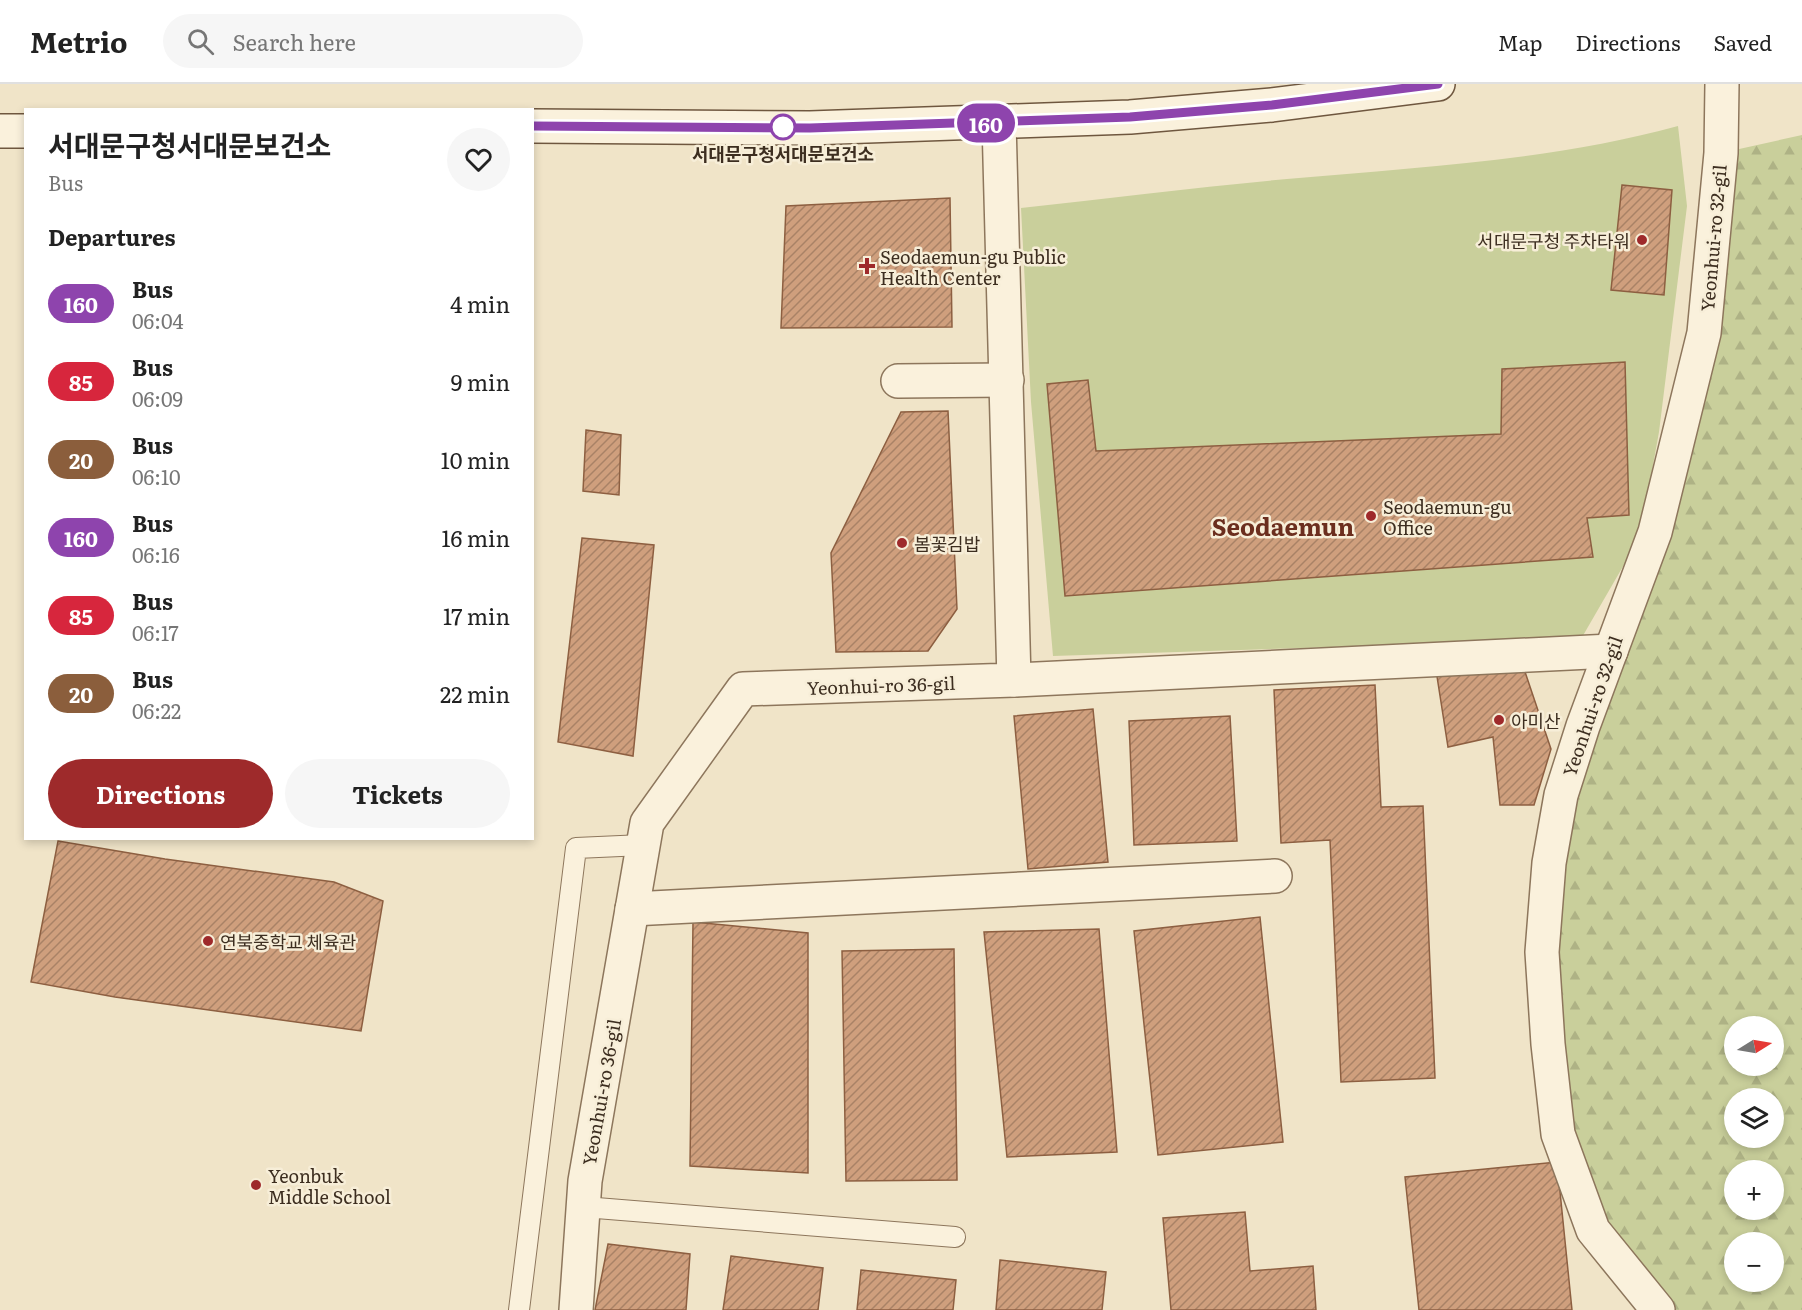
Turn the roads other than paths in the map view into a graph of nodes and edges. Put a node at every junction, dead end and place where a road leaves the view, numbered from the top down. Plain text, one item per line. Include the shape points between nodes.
1 (1438, 84) edge
2 (1722, 84) edge
3 (999, 122) junction
4 (534, 126) edge
5 (24, 130) edge
6 (0, 131) edge
7 (1007, 380) junction
8 (898, 381) dead end
9 (1611, 651) junction
10 (1014, 680) junction
11 (643, 845) junction
12 (1275, 876) dead end
13 (632, 909) junction
14 (584, 1207) junction
15 (955, 1237) dead end
16 (519, 1310) edge
17 (576, 1310) edge
18 (1658, 1310) edge

1 - 3 street via 1272,105 1130,117
2 - 9 street, Yeonhui-ro 32-gil via 1721,153 1704,333 1655,532
3 - 4 street via 810,128
3 - 7 street
5 - 6 street
7 - 8 street
7 - 10 street
9 - 10 street
9 - 18 street, Yeonhui-ro 32-gil via 1561,795 1548,863 1542,952 1546,1021 1558,1134 1593,1230
10 - 11 street, Yeonhui-ro 36-gil via 743,689 647,823
11 - 13 street, Yeonhui-ro 36-gil
11 - 16 lane via 576,848
12 - 13 street
13 - 14 street, Yeonhui-ro 36-gil via 585,1181
14 - 15 lane
14 - 17 street, Yeonhui-ro 36-gil

